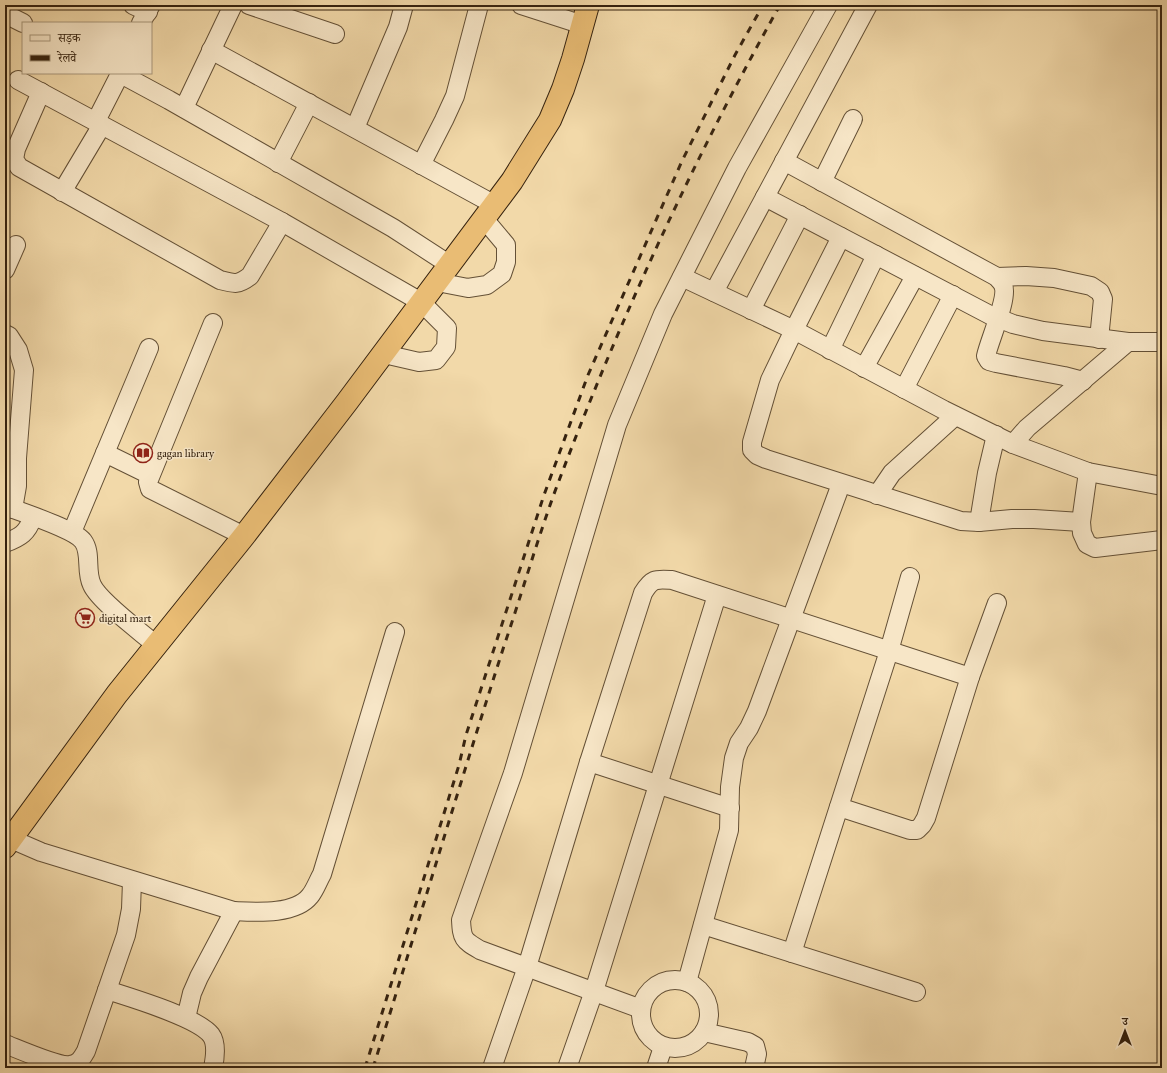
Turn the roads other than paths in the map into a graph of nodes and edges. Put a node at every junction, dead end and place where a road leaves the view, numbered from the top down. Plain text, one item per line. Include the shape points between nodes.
1 (233, 5) edge
2 (249, 5) edge
3 (404, 5) edge
4 (479, 5) edge
5 (521, 5) edge
6 (828, 5) edge
7 (868, 5) edge
8 (5, 14) edge
9 (586, 15) edge
10 (22, 23) edge
11 (335, 34) dead end
12 (211, 50) junction
13 (120, 74) edge
14 (122, 74) edge
15 (18, 80) dead end
16 (41, 92) junction
17 (310, 103) junction
18 (184, 108) junction
19 (853, 119) dead end
20 (99, 123) junction
21 (356, 128) junction
22 (784, 161) junction
23 (278, 162) junction
24 (421, 165) junction
25 (822, 182) junction
26 (62, 192) junction
27 (765, 197) junction
28 (490, 212) junction
29 (800, 216) junction
30 (282, 222) junction
31 (841, 237) junction
32 (16, 245) dead end
33 (876, 255) junction
34 (450, 264) junction
35 (5, 270) edge
36 (915, 276) junction
37 (682, 277) junction
38 (997, 277) junction
39 (436, 282) junction
40 (714, 292) junction
41 (953, 296) junction
42 (421, 302) junction
43 (751, 310) junction
44 (998, 318) junction
45 (213, 323) dead end
46 (794, 330) junction
47 (5, 334) edge
48 (1099, 339) junction
49 (1128, 342) junction
50 (1162, 342) edge
51 (149, 348) dead end
52 (830, 350) junction
53 (384, 354) junction
54 (864, 368) junction
55 (1083, 381) junction
56 (904, 390) junction
57 (955, 416) junction
58 (996, 436) junction
59 (1014, 444) junction
60 (105, 453) junction
61 (1088, 472) junction
62 (150, 475) junction
63 (841, 484) junction
64 (1162, 486) edge
65 (877, 495) junction
66 (9, 507) edge
67 (34, 517) junction
68 (979, 522) junction
69 (1081, 522) junction
70 (72, 532) junction
71 (244, 536) junction
72 (1162, 540) edge
73 (5, 543) edge
74 (910, 578) dead end
75 (717, 595) junction
76 (997, 602) dead end
77 (791, 619) junction
78 (395, 632) dead end
79 (156, 645) junction
80 (889, 651) junction
81 (970, 677) junction
82 (589, 762) junction
83 (658, 783) junction
84 (839, 807) junction
85 (730, 808) junction
86 (8, 843) edge
87 (132, 881) junction
88 (234, 911) junction
89 (703, 924) junction
90 (792, 953) junction
91 (527, 967) junction
92 (687, 982) junction
93 (107, 990) junction
94 (594, 991) junction
95 (916, 992) dead end
96 (641, 1009) junction
97 (186, 1018) junction
98 (704, 1032) junction
99 (5, 1044) edge
100 (663, 1047) junction
101 (213, 1068) edge
102 (492, 1068) edge
103 (568, 1068) edge
104 (656, 1068) edge
105 (754, 1068) edge

1 - 12 street
2 - 11 street
3 - 21 street via 395,34
4 - 24 street via 455,96
5 - 9 street
6 - 37 street via 737,168
7 - 22 street
8 - 10 street
9 - 28 highway via 563,89 550,120
12 - 17 street
12 - 18 street
13 - 20 street
14 - 18 street
15 - 16 street
16 - 20 street
16 - 26 street via 14,159 19,167
17 - 21 street
17 - 23 street
18 - 23 street
19 - 25 street
20 - 26 street
20 - 30 street
21 - 24 street
22 - 25 street
22 - 27 street
23 - 34 street
24 - 28 street
25 - 38 street
26 - 30 street via 220,280 234,284 250,276
27 - 29 street
27 - 40 street
28 - 34 highway
28 - 39 street via 506,245 506,262 502,274 487,285 468,288
29 - 31 street
29 - 43 street
30 - 42 street
31 - 33 street
31 - 46 street
32 - 35 street
33 - 36 street
33 - 52 street
34 - 39 highway
36 - 41 street
36 - 54 street
37 - 40 street
37 - 91 street via 663,314 617,425 514,773 461,920 462,934 468,943
38 - 44 street via 1004,285
38 - 48 street via 1054,278 1091,286 1100,292 1103,299
39 - 42 highway
40 - 43 street
41 - 44 street
41 - 56 street
42 - 53 highway
42 - 53 street via 447,328 446,347 436,360 419,362
43 - 46 street
44 - 48 street via 1043,331
44 - 55 street via 986,356 989,361
45 - 62 street
46 - 52 street
46 - 63 street via 770,380 752,450 766,460
47 - 66 street via 18,350 24,370 17,486
48 - 49 street
49 - 50 street
49 - 55 street
51 - 60 street
52 - 54 street
53 - 71 highway
54 - 56 street
55 - 59 street via 1027,428
56 - 57 street
57 - 58 street
57 - 65 street via 892,473
58 - 59 street
58 - 68 street
59 - 61 street
60 - 62 street
60 - 70 street
61 - 64 street
61 - 69 street
62 - 71 street via 150,489
63 - 65 street
63 - 77 street
65 - 68 street via 961,521
66 - 67 street
67 - 70 street
67 - 73 street via 29,528 19,538
68 - 69 street via 1012,519
69 - 72 street via 1086,544 1095,548
70 - 79 street via 83,540 88,554 88,572 92,586 104,601
71 - 79 highway
74 - 80 street
75 - 77 street
75 - 82 street via 672,580 659,579 649,583 643,593
75 - 83 street
76 - 81 street
77 - 80 street
77 - 85 street via 757,712 739,743 734,758
78 - 88 street via 322,874 310,896 299,905 288,909
79 - 86 highway
80 - 81 street
80 - 84 street
81 - 84 street via 926,818 917,830
82 - 83 street
82 - 91 street
83 - 85 street
83 - 94 street
84 - 90 street
85 - 89 street via 729,830
86 - 87 street
87 - 88 street
87 - 93 street via 131,909 126,935
88 - 97 street via 199,977
89 - 90 street
89 - 92 street
90 - 95 street
91 - 94 street
91 - 102 street
92 - 96 street via 667,981 658,985 644,999
92 - 98 street via 705,997 709,1021
93 - 97 street
93 - 99 street via 86,1051 80,1061 70,1065 56,1063
94 - 96 street
94 - 103 street
96 - 100 street via 641,1021 645,1032
97 - 101 street via 212,1036 215,1048
98 - 100 street via 697,1041 686,1047
98 - 105 street via 748,1042 755,1046 757,1054
100 - 104 street

